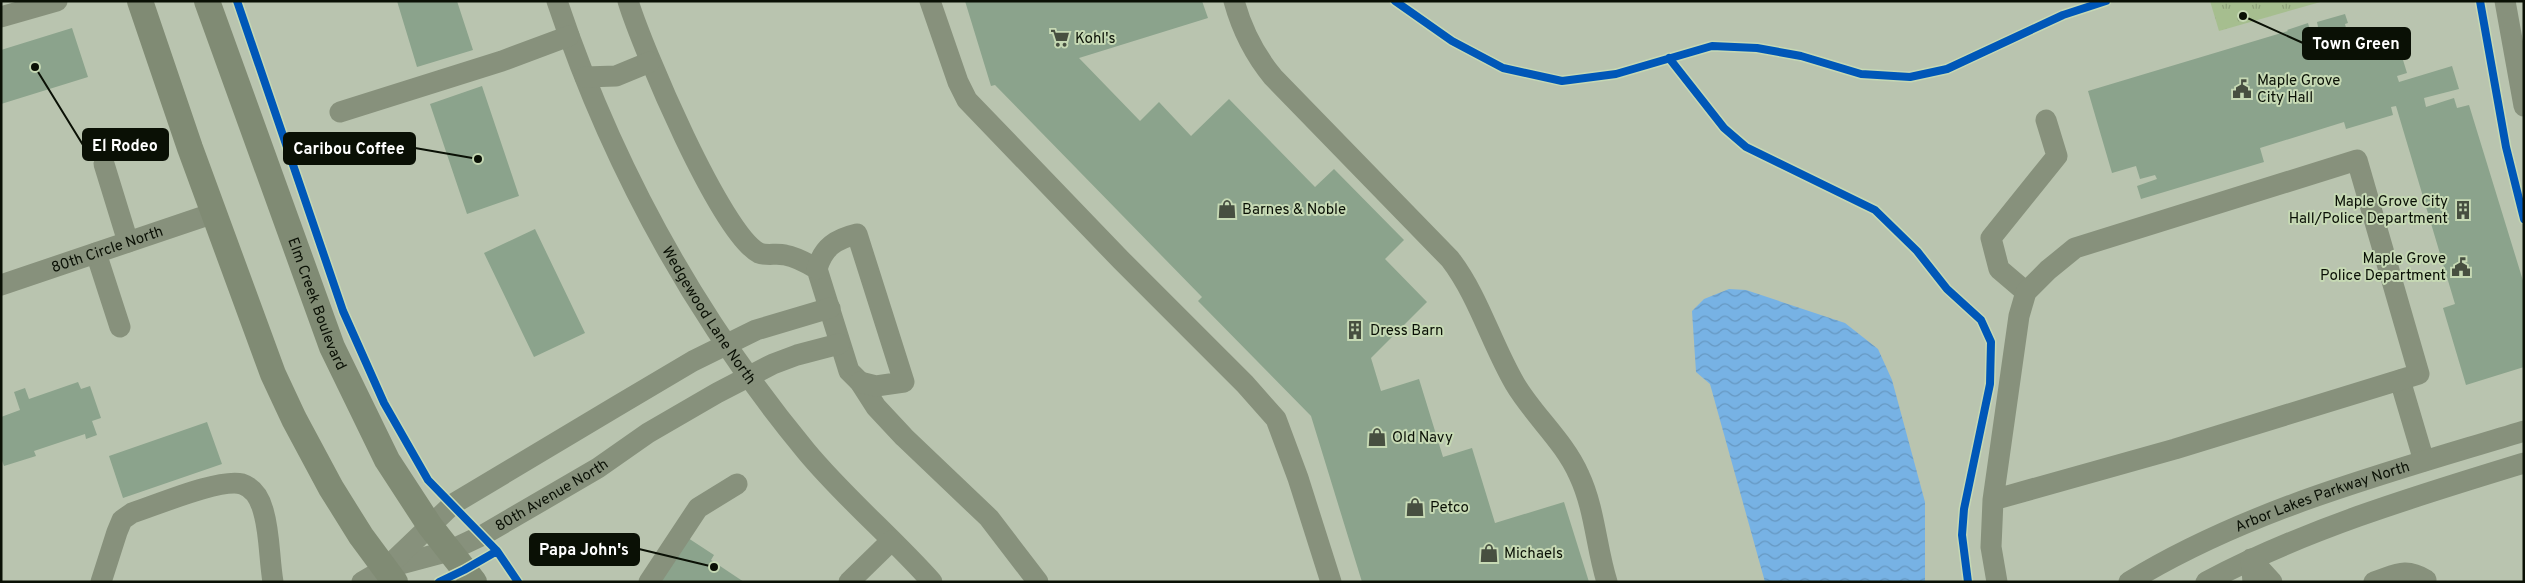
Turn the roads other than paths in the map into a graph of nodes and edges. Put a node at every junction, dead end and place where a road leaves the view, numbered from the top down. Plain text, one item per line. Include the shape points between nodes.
1 (57, 1) edge
2 (140, 1) edge
3 (207, 1) edge
4 (557, 1) edge
5 (628, 1) edge
6 (930, 1) edge
7 (1234, 1) edge
8 (2505, 1) edge
9 (1, 17) edge
10 (568, 36) junction
11 (650, 62) junction
12 (585, 77) junction
13 (2524, 106) edge
14 (340, 112) dead end
15 (2046, 120) dead end
16 (104, 164) dead end
17 (214, 213) junction
18 (128, 242) junction
19 (96, 253) junction
20 (817, 268) junction
21 (1, 284) edge
22 (2026, 292) junction
23 (830, 308) junction
24 (120, 327) dead end
25 (839, 344) junction
26 (724, 345) junction
27 (748, 377) junction
28 (2400, 380) junction
29 (860, 382) junction
30 (2524, 431) edge
31 (2424, 461) junction
32 (2524, 463) edge
33 (737, 484) dead end
34 (1992, 500) junction
35 (430, 526) junction
36 (2237, 527) junction
37 (891, 541) junction
38 (449, 551) junction
39 (2251, 559) junction
40 (390, 575) edge
41 (2426, 580) dead end
42 (101, 582) edge
43 (273, 582) edge
44 (362, 582) edge
45 (474, 582) edge
46 (649, 582) edge
47 (848, 582) edge
48 (932, 582) edge
49 (1038, 582) edge
50 (1331, 582) edge
51 (1607, 582) edge
52 (1997, 582) edge
53 (2129, 582) edge
54 (2206, 582) edge
55 (2253, 582) edge
56 (2272, 582) edge
57 (2374, 582) edge

1 - 9 street
2 - 17 main road
3 - 35 main road, Elm Creek Boulevard via 332,347 387,460
4 - 10 street, Wedgewood Lane North
5 - 11 street
6 - 50 street via 967,100 1245,384 1276,420
7 - 51 street via 1256,56 1273,77 1450,259 1466,280 1515,384 1580,475 1599,536
8 - 13 street
10 - 12 street, Wedgewood Lane North
10 - 14 street
11 - 12 street via 616,76
11 - 20 street via 698,165 741,238 760,253 786,255
12 - 26 street, Wedgewood Lane North via 647,215
15 - 22 street via 2057,156 1991,238 1999,269
16 - 18 street
17 - 18 street, 80th Circle North
17 - 40 main road via 273,374 294,420 356,528
18 - 19 street, 80th Circle North
19 - 21 street, 80th Circle North
19 - 24 street
20 - 23 street
20 - 29 street via 829,245 857,234 904,382 876,386
22 - 28 street via 2075,248 2357,160 2419,374
22 - 34 street via 2019,316
23 - 25 street
23 - 26 street via 756,330
25 - 27 street, 80th Avenue North via 797,355
25 - 29 street via 849,371
26 - 27 street, Wedgewood Lane North
26 - 35 street via 453,504
27 - 37 street, Wedgewood Lane North via 808,453
27 - 38 street, 80th Avenue North via 648,433 590,473
28 - 31 street
28 - 34 street via 2175,449
29 - 49 street via 876,407 904,437 988,518
30 - 31 street, Arbor Lakes Parkway North
31 - 36 street, Arbor Lakes Parkway North via 2333,490
32 - 39 street, Arbor Lakes Parkway North via 2339,523
33 - 46 street via 698,508
34 - 52 street via 1991,547
35 - 38 main road, Elm Creek Boulevard
35 - 40 street
36 - 39 street
36 - 53 street, Arbor Lakes Parkway North
37 - 47 street
37 - 48 street, Wedgewood Lane North
38 - 40 street, 80th Avenue North
38 - 45 main road, Elm Creek Boulevard
39 - 54 street, Arbor Lakes Parkway North
39 - 55 street
39 - 56 street
40 - 44 street
41 - 57 street via 2406,571
42 - 43 street via 122,520 132,513 230,483 244,485 256,493 263,508

